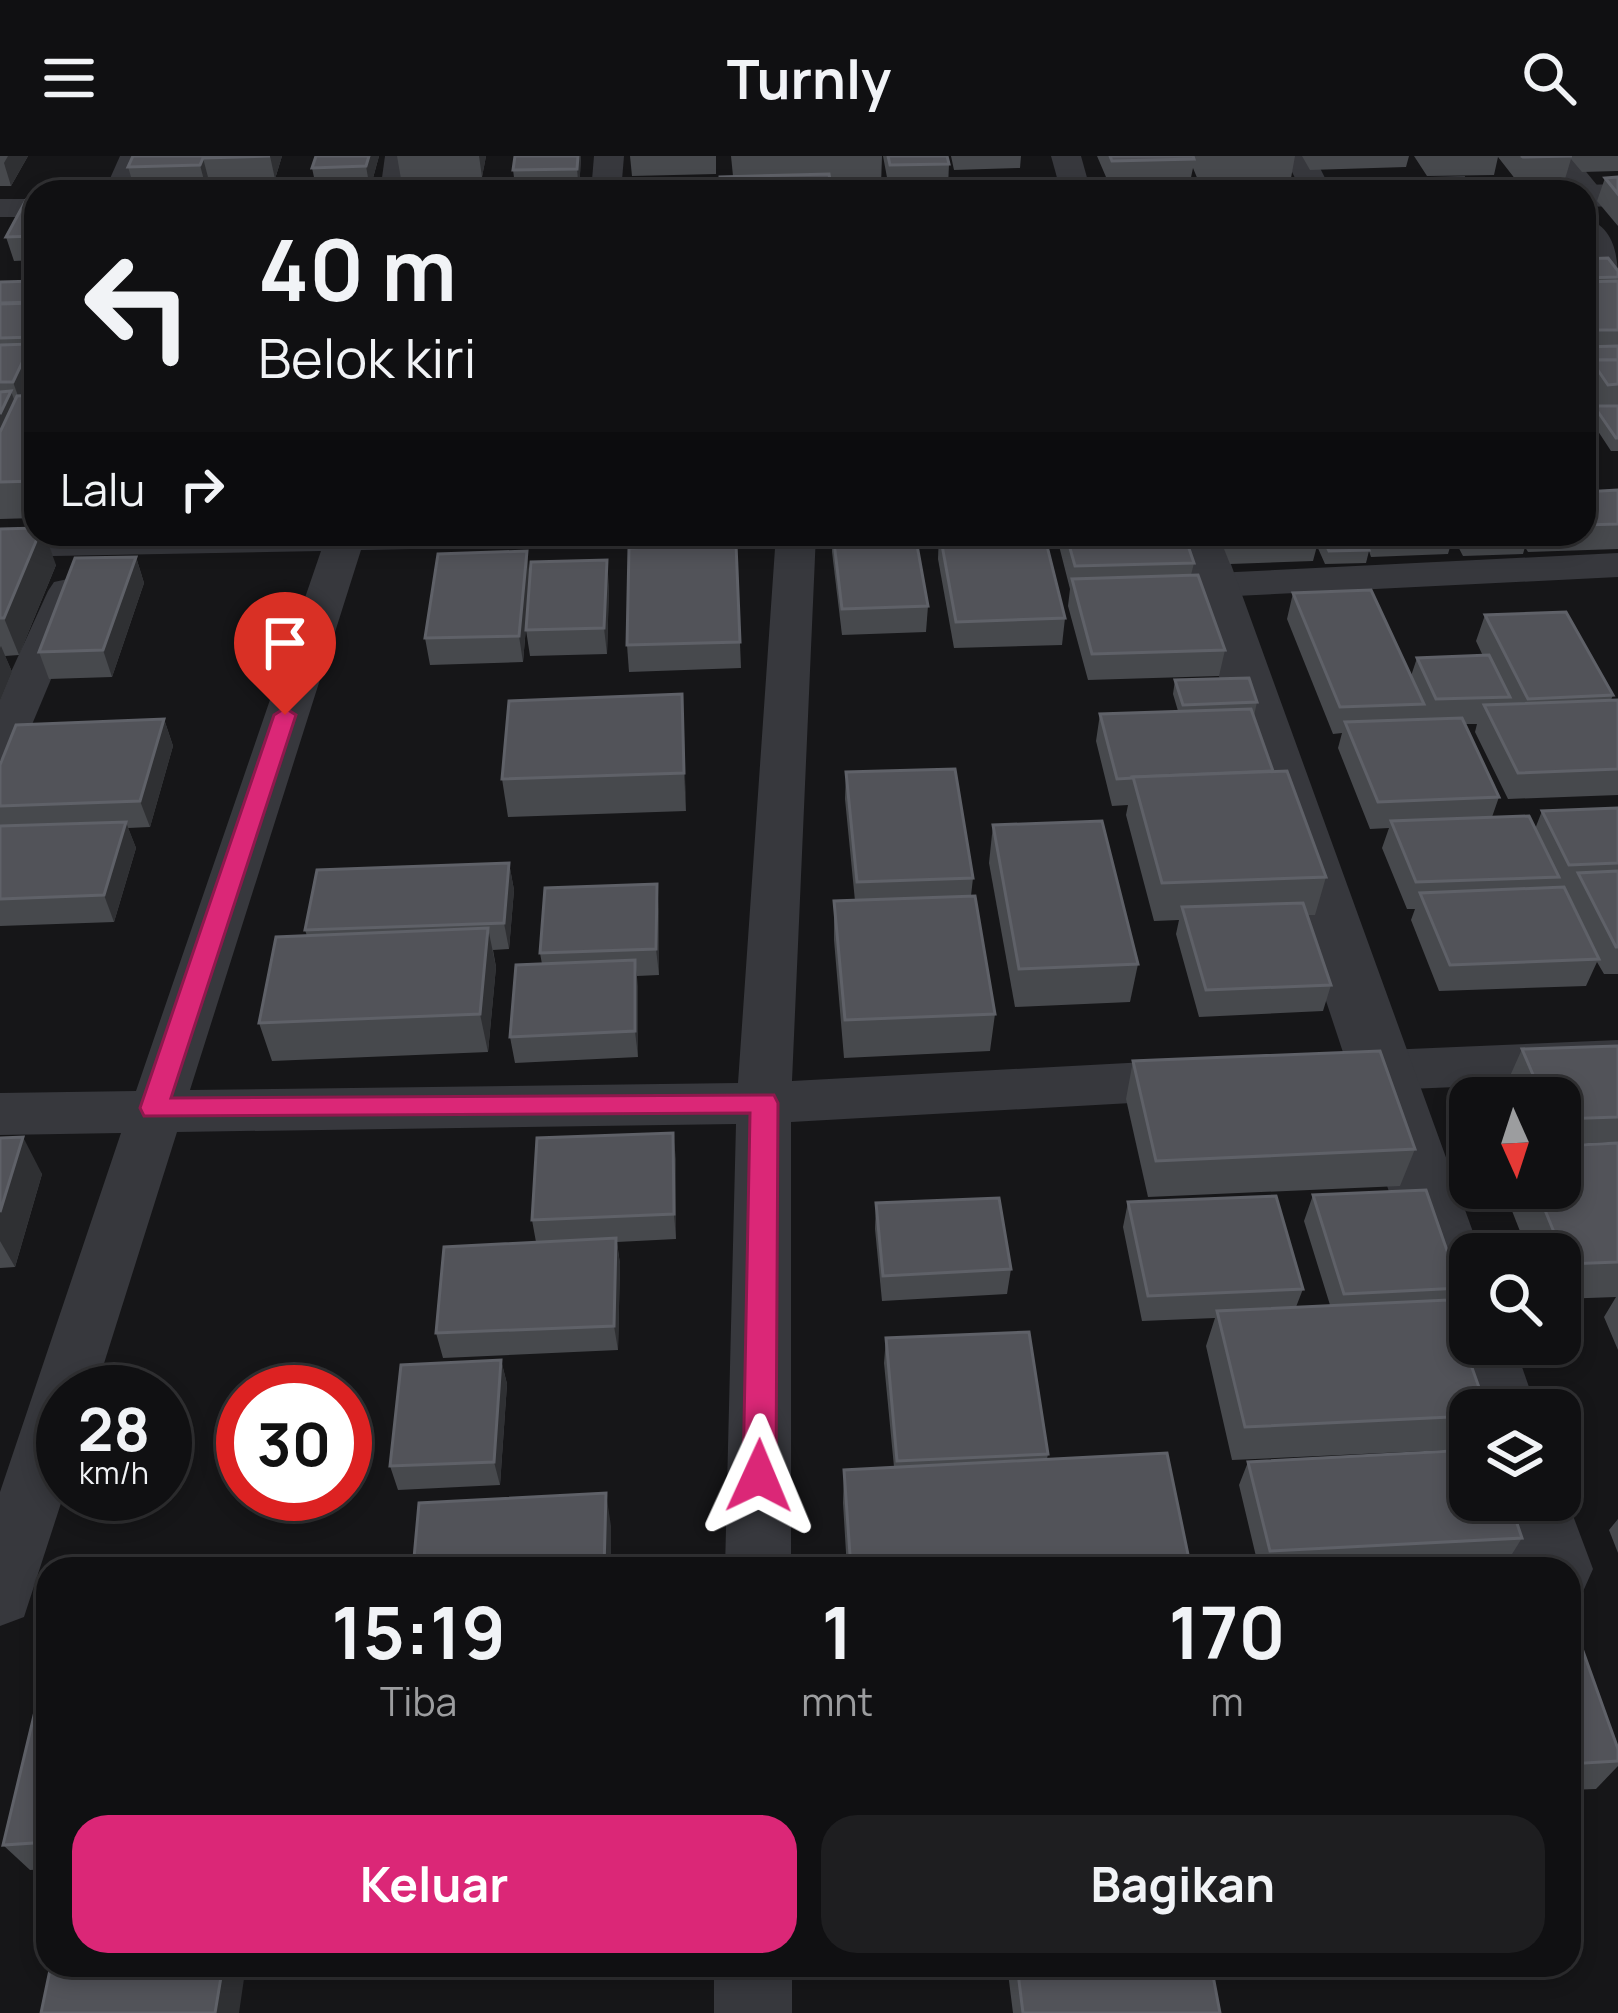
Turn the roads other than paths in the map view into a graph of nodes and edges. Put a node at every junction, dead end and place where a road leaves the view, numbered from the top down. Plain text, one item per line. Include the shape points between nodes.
1 (1596, 210) edge
2 (1618, 270) edge
3 (110, 546) edge
4 (342, 546) edge
5 (795, 546) edge
6 (1205, 560) edge
7 (1618, 565) edge
8 (0, 746) edge
9 (1618, 1060) edge
10 (1384, 1070) junction
11 (764, 1103) junction
12 (154, 1108) junction
13 (0, 1114) edge
14 (1449, 1262) edge
15 (72, 1365) edge
16 (36, 1479) edge
17 (1536, 1521) edge
18 (758, 1557) edge
19 (1548, 1557) edge
20 (0, 1594) edge
21 (753, 1977) edge
22 (752, 2013) edge

1 - 2 street
3 - 8 street
4 - 12 street
5 - 11 street
6 - 7 street
6 - 10 street
9 - 10 street
10 - 11 street
10 - 14 street
11 - 12 street
11 - 18 street
12 - 13 street
12 - 15 street
16 - 20 street
17 - 19 street
21 - 22 street

